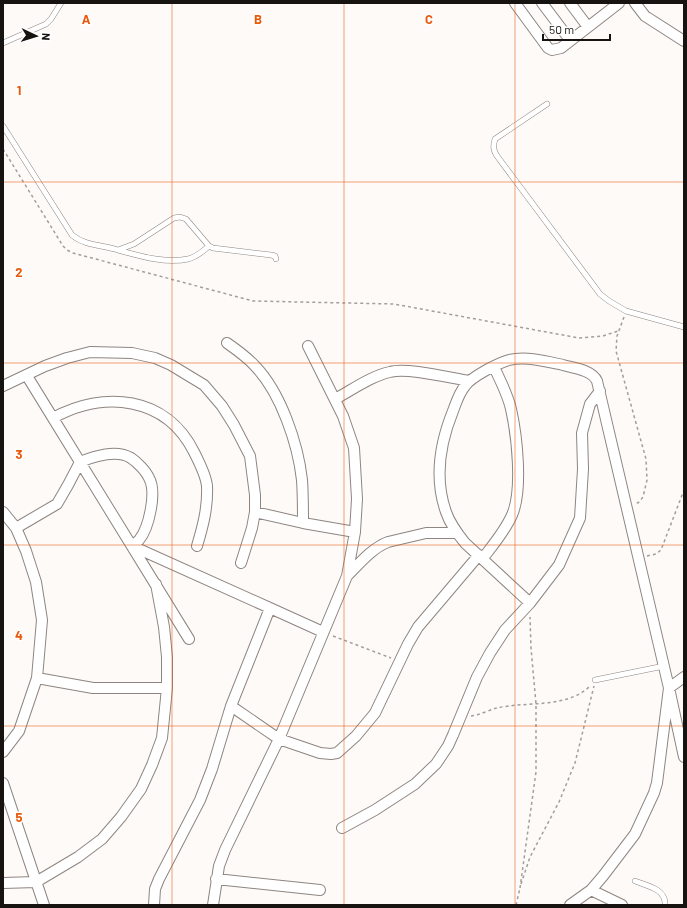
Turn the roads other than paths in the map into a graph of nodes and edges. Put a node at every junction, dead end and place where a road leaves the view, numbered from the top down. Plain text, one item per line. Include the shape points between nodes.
1 (61, 3) edge
2 (514, 3) edge
3 (542, 3) edge
4 (570, 3) edge
5 (619, 3) edge
6 (635, 3) edge
7 (606, 7) edge
8 (588, 27) junction
9 (570, 40) junction
10 (684, 41) edge
11 (3, 43) edge
12 (547, 104) dead end
13 (3, 126) edge
14 (209, 246) junction
15 (118, 250) junction
16 (276, 259) dead end
17 (684, 327) edge
18 (227, 343) dead end
19 (308, 346) dead end
20 (494, 366) junction
21 (27, 376) junction
22 (469, 381) junction
23 (3, 386) edge
24 (600, 391) junction
25 (335, 399) junction
26 (53, 418) junction
27 (80, 462) junction
28 (3, 512) edge
29 (255, 512) junction
30 (303, 523) junction
31 (16, 528) junction
32 (355, 532) junction
33 (457, 533) junction
34 (132, 546) junction
35 (197, 546) dead end
36 (481, 557) junction
37 (241, 564) dead end
38 (347, 576) junction
39 (156, 584) junction
40 (530, 603) junction
41 (270, 608) junction
42 (323, 632) junction
43 (189, 639) dead end
44 (664, 666) junction
45 (684, 677) edge
46 (37, 678) junction
47 (595, 680) road end
48 (167, 688) junction
49 (669, 688) junction
50 (231, 706) junction
51 (279, 738) junction
52 (3, 752) edge
53 (684, 757) edge
54 (3, 783) edge
55 (342, 828) dead end
56 (216, 879) junction
57 (635, 881) dead end
58 (36, 882) junction
59 (3, 883) edge
60 (320, 890) dead end
61 (591, 890) junction
62 (44, 905) edge
63 (154, 905) edge
64 (212, 905) edge
65 (570, 905) edge
66 (622, 905) edge
67 (665, 905) edge

1 - 11 lane via 46,24
2 - 9 street via 548,48 556,50
3 - 9 street
4 - 8 street
5 - 7 street
6 - 10 street via 645,16
7 - 8 street
8 - 9 street
12 - 17 lane via 495,138 494,151 600,294 626,311
13 - 15 lane via 72,235 81,242
14 - 15 lane via 194,257 175,260 147,258
14 - 15 lane via 186,218 177,217 134,244
14 - 16 lane via 221,250 271,255
18 - 30 street via 256,366 269,384 292,433 302,482
19 - 25 street
20 - 22 street
20 - 24 street via 520,358 552,363 592,375
20 - 36 street via 511,408 518,463 517,499 504,531
21 - 23 street
21 - 26 street
21 - 29 street via 45,366 90,352 132,353 171,365 204,385 234,425 250,456
22 - 25 street via 393,371
22 - 33 street via 460,394 446,427 440,461 443,500 450,522
24 - 40 street via 590,404 582,433 580,518 559,565
24 - 44 street
25 - 32 street via 354,448 357,500
26 - 27 street
26 - 35 street via 66,410 88,404 130,403 147,407 177,427 190,444 207,485 207,505
27 - 31 street via 56,504
27 - 34 street
27 - 34 street via 94,456 117,454 130,458 150,479 150,516 140,539
28 - 31 street
29 - 30 street
29 - 37 street
30 - 32 street
31 - 46 street via 36,582 42,620
32 - 38 street
33 - 36 street
33 - 38 street via 426,533 388,542
34 - 39 street
34 - 41 street
36 - 40 street
36 - 51 street via 424,618 408,644 375,713 356,736 337,753 331,754 320,753
38 - 42 street
39 - 43 street
39 - 48 street via 164,627
40 - 55 street via 505,630 490,653 476,677 448,746 431,770 376,810
41 - 42 street
41 - 50 street
42 - 51 street
44 - 47 lane
44 - 49 street
45 - 49 street
46 - 48 street via 93,688
46 - 52 street via 19,731
48 - 58 street via 162,738 141,790 102,839
49 - 53 street
49 - 61 street via 654,793 635,834
50 - 51 street
50 - 63 street via 212,770 200,800 159,878
51 - 56 street via 225,850
54 - 58 street
56 - 60 street
56 - 64 street
57 - 67 lane via 662,892
58 - 59 street
58 - 62 street
61 - 65 street
61 - 66 street

